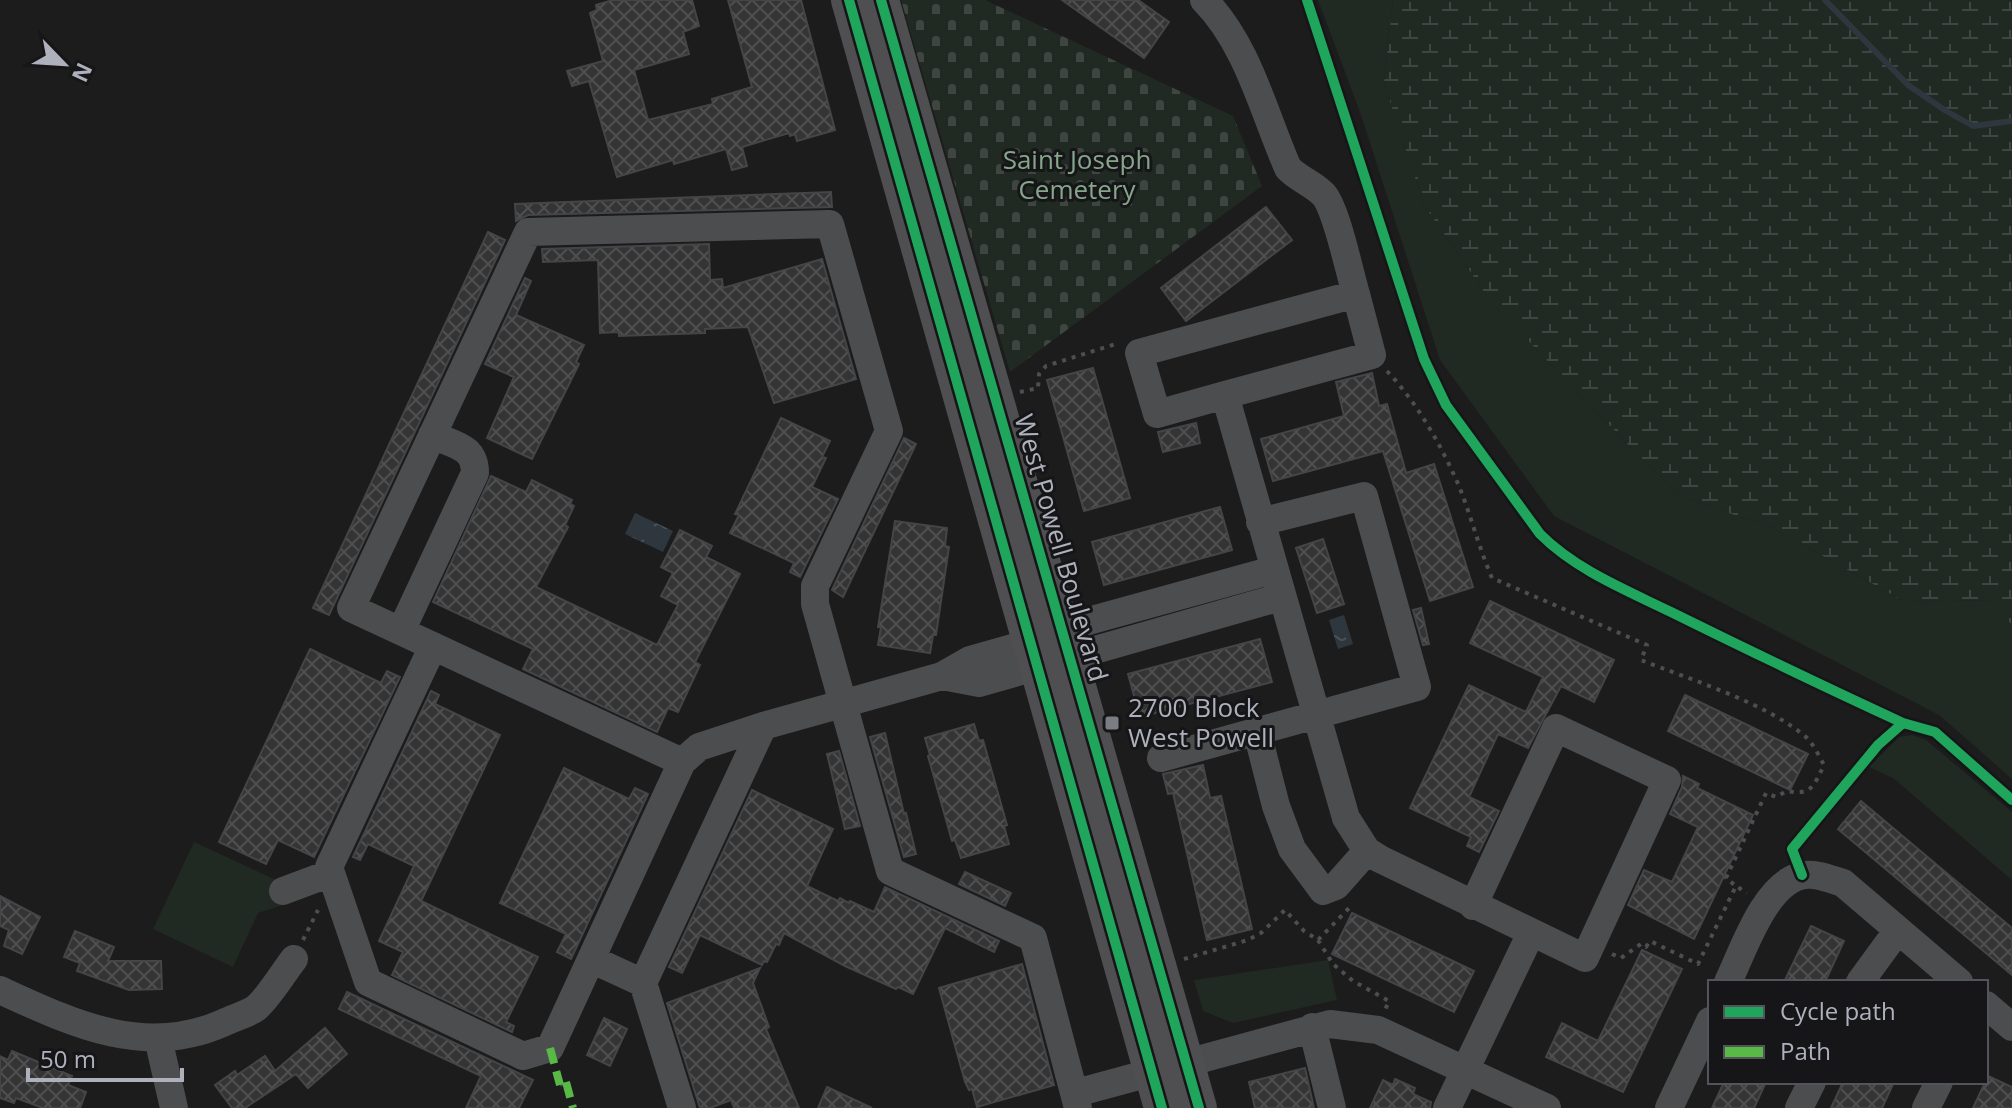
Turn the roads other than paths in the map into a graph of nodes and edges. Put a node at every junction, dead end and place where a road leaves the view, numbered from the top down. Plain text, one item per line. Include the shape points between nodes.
1 (849, 0) edge
2 (881, 0) edge
3 (1204, 0) edge
4 (1356, 294) junction
5 (1225, 395) junction
6 (432, 435) junction
7 (1260, 522) junction
8 (1273, 570) junction
9 (1281, 597) junction
10 (401, 631) junction
11 (433, 646) junction
12 (1050, 649) junction
13 (844, 704) junction
14 (1318, 716) junction
15 (763, 726) junction
16 (1257, 732) junction
17 (1161, 758) dead end
18 (682, 762) junction
19 (1373, 855) junction
20 (333, 880) junction
21 (283, 891) dead end
22 (1473, 906) junction
23 (1898, 930) junction
24 (1531, 933) junction
25 (294, 959) road end
26 (591, 959) junction
27 (1729, 980) edge
28 (1861, 980) edge
29 (1957, 980) edge
30 (643, 983) junction
31 (0, 990) edge
32 (1988, 1008) edge
33 (1708, 1025) edge
34 (1312, 1027) junction
35 (2012, 1027) edge
36 (158, 1038) junction
37 (1187, 1062) junction
38 (1465, 1069) junction
39 (1152, 1072) junction
40 (1811, 1084) edge
41 (1938, 1084) edge
42 (1077, 1101) edge
43 (174, 1108) edge
44 (682, 1108) edge
45 (1162, 1108) edge
46 (1199, 1108) edge
47 (1332, 1108) edge
48 (1447, 1108) edge
49 (1547, 1108) edge
50 (1669, 1108) edge
51 (1799, 1108) edge
52 (1926, 1108) edge

1 - 12 main road, West Powell Boulevard
2 - 12 main road, West Powell Boulevard via 996,398
3 - 4 street via 1240,51 1288,168 1323,194 1331,208
4 - 5 street via 1372,355
4 - 5 street via 1139,353 1157,414
5 - 7 street
6 - 10 street via 469,452 475,473
6 - 10 street via 351,608
6 - 13 street via 528,232 830,224 889,431 815,586 815,604
7 - 8 street
7 - 14 street via 1364,496 1417,687
8 - 9 street
8 - 12 street
9 - 12 street
9 - 14 street
10 - 11 street
11 - 18 street
11 - 20 street via 329,867
12 - 13 street via 970,660 942,676
12 - 37 main road, West Powell Boulevard
12 - 39 main road, West Powell Boulevard
13 - 15 street
13 - 42 street via 890,871 1033,938
14 - 16 street
14 - 19 street via 1346,818
15 - 18 street via 699,747
15 - 30 street
16 - 17 street
16 - 19 street via 1292,849 1323,891
18 - 26 street
19 - 22 street
20 - 21 street
20 - 26 street via 368,982 523,1056 550,1048
22 - 24 street
22 - 24 street via 1556,728 1667,780 1585,958
23 - 27 street via 1843,883 1802,875 1764,908
23 - 28 street
23 - 29 street
24 - 38 street
25 - 36 street via 256,1008 210,1028
26 - 30 street
30 - 44 street
31 - 36 street via 62,1019 122,1036
32 - 35 street
33 - 50 street
34 - 37 street
34 - 38 street via 1378,1030
34 - 47 street
36 - 43 street
37 - 39 street
37 - 46 main road, West Powell Boulevard
38 - 48 street
38 - 49 street
39 - 42 street
39 - 45 main road, West Powell Boulevard
40 - 51 street
41 - 52 street

